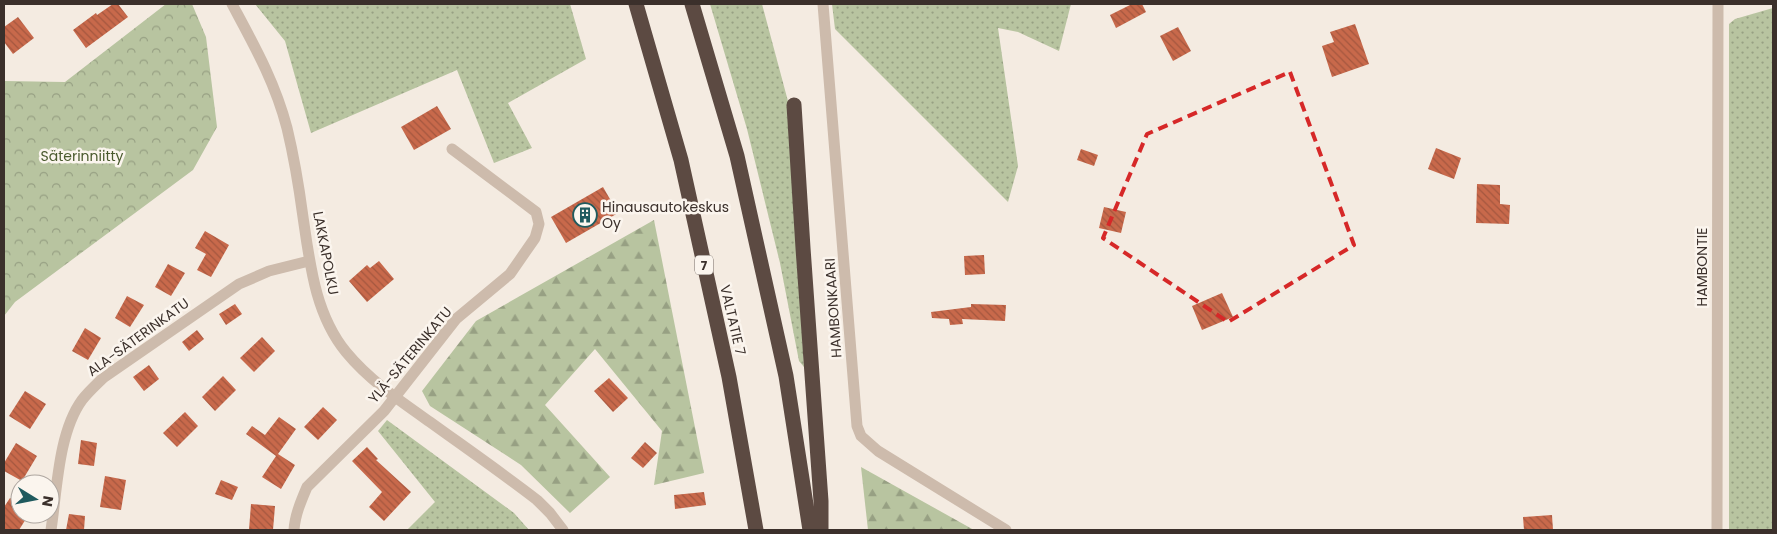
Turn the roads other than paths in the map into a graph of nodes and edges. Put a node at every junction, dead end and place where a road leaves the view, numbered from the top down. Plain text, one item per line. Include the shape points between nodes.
1 (232, 4) edge
2 (636, 4) edge
3 (692, 4) edge
4 (823, 4) edge
5 (1718, 4) edge
6 (794, 105) dead end
7 (452, 149) dead end
8 (310, 261) junction
9 (394, 398) junction
10 (51, 530) edge
11 (294, 530) edge
12 (563, 530) edge
13 (756, 530) edge
14 (810, 530) edge
15 (821, 530) edge
16 (1006, 530) edge
17 (1717, 530) edge

1 - 8 street, LAKKAPOLKU via 276,92 287,129
2 - 13 highway, VALTATIE 7 / 7 via 681,160 730,377
3 - 14 highway via 739,165 786,376
4 - 16 street, HAMBONKAARI via 857,426 861,436 878,451
5 - 17 street, HAMBONTIE
6 - 15 highway
7 - 9 street, YLÄ-SÄTERINKATU via 536,212 539,224 535,238 510,274 456,319
8 - 9 street, LAKKAPOLKU via 321,308 336,337 360,367
8 - 10 street, ALA-SÄTERINKATU via 269,271 239,284 92,388 81,401 67,433
9 - 11 street, YLÄ-SÄTERINKATU via 307,488 300,502
9 - 12 street, LAKKAPOLKU via 537,500

